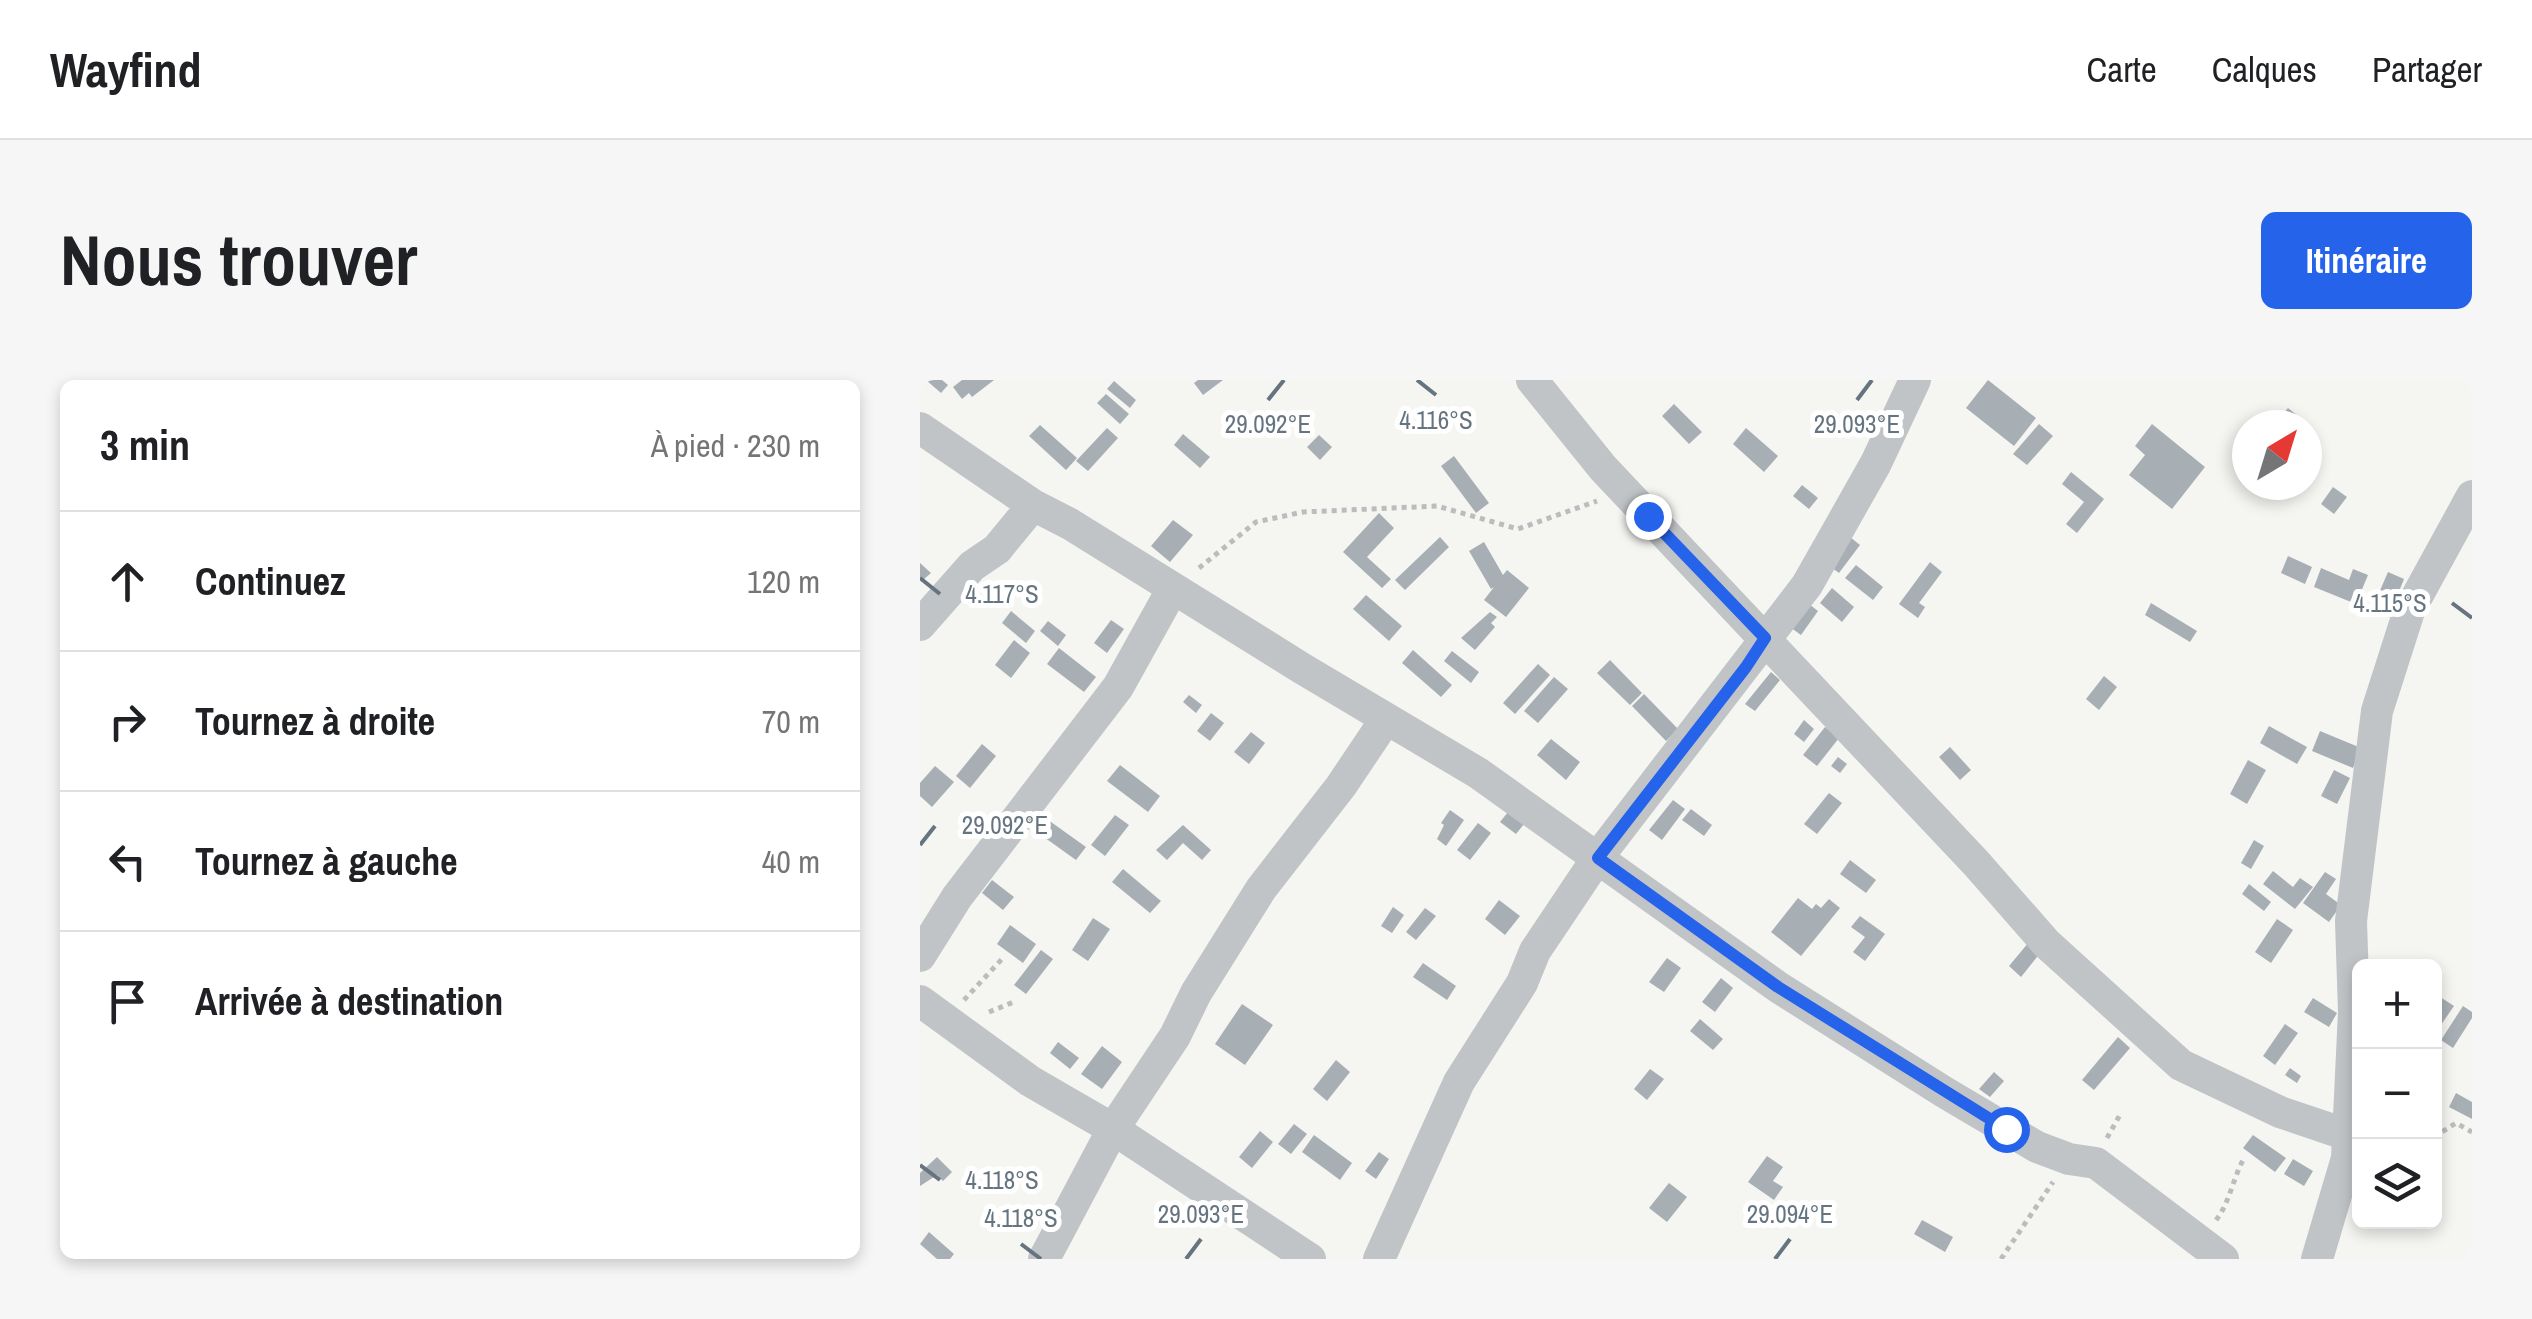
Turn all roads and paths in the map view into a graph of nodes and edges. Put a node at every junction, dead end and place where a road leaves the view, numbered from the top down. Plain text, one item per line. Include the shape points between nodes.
1 (1532, 380) edge
2 (1915, 380) edge
3 (920, 428) edge
4 (1625, 492) junction
5 (2472, 496) edge
6 (1033, 504) junction
7 (1173, 588) junction
8 (920, 625) edge
9 (1765, 638) junction
10 (1386, 719) junction
11 (1598, 858) junction
12 (920, 956) edge
13 (1002, 959) dead end
14 (931, 1010) edge
15 (1113, 1129) junction
16 (2442, 1131) edge
17 (2472, 1132) edge
18 (2348, 1135) junction
19 (2068, 1158) junction
20 (2243, 1160) dead end
21 (2211, 1251) edge
22 (1044, 1259) edge
23 (1310, 1259) edge
24 (1379, 1259) edge
25 (2001, 1259) edge
26 (2317, 1259) edge

1 - 4 street
2 - 9 street via 1837,534
3 - 6 street
4 - 7 path via 1518,529 1437,506 1303,512 1256,522
4 - 9 street
5 - 18 street via 2409,611 2377,711 2351,921
6 - 7 street
6 - 8 street
7 - 10 street
7 - 12 street via 1118,687 956,897
9 - 11 street
9 - 18 street via 2048,944 2181,1066
10 - 11 street via 1478,773
10 - 15 street via 1261,888
11 - 19 street via 1778,987 2037,1147
11 - 24 street via 1458,1082
13 - 14 path via 976,990
14 - 15 street via 1030,1081
15 - 22 street
15 - 23 street
16 - 17 path via 2456,1123
18 - 26 street
19 - 21 street via 2096,1163
19 - 25 path
20 - 21 path

